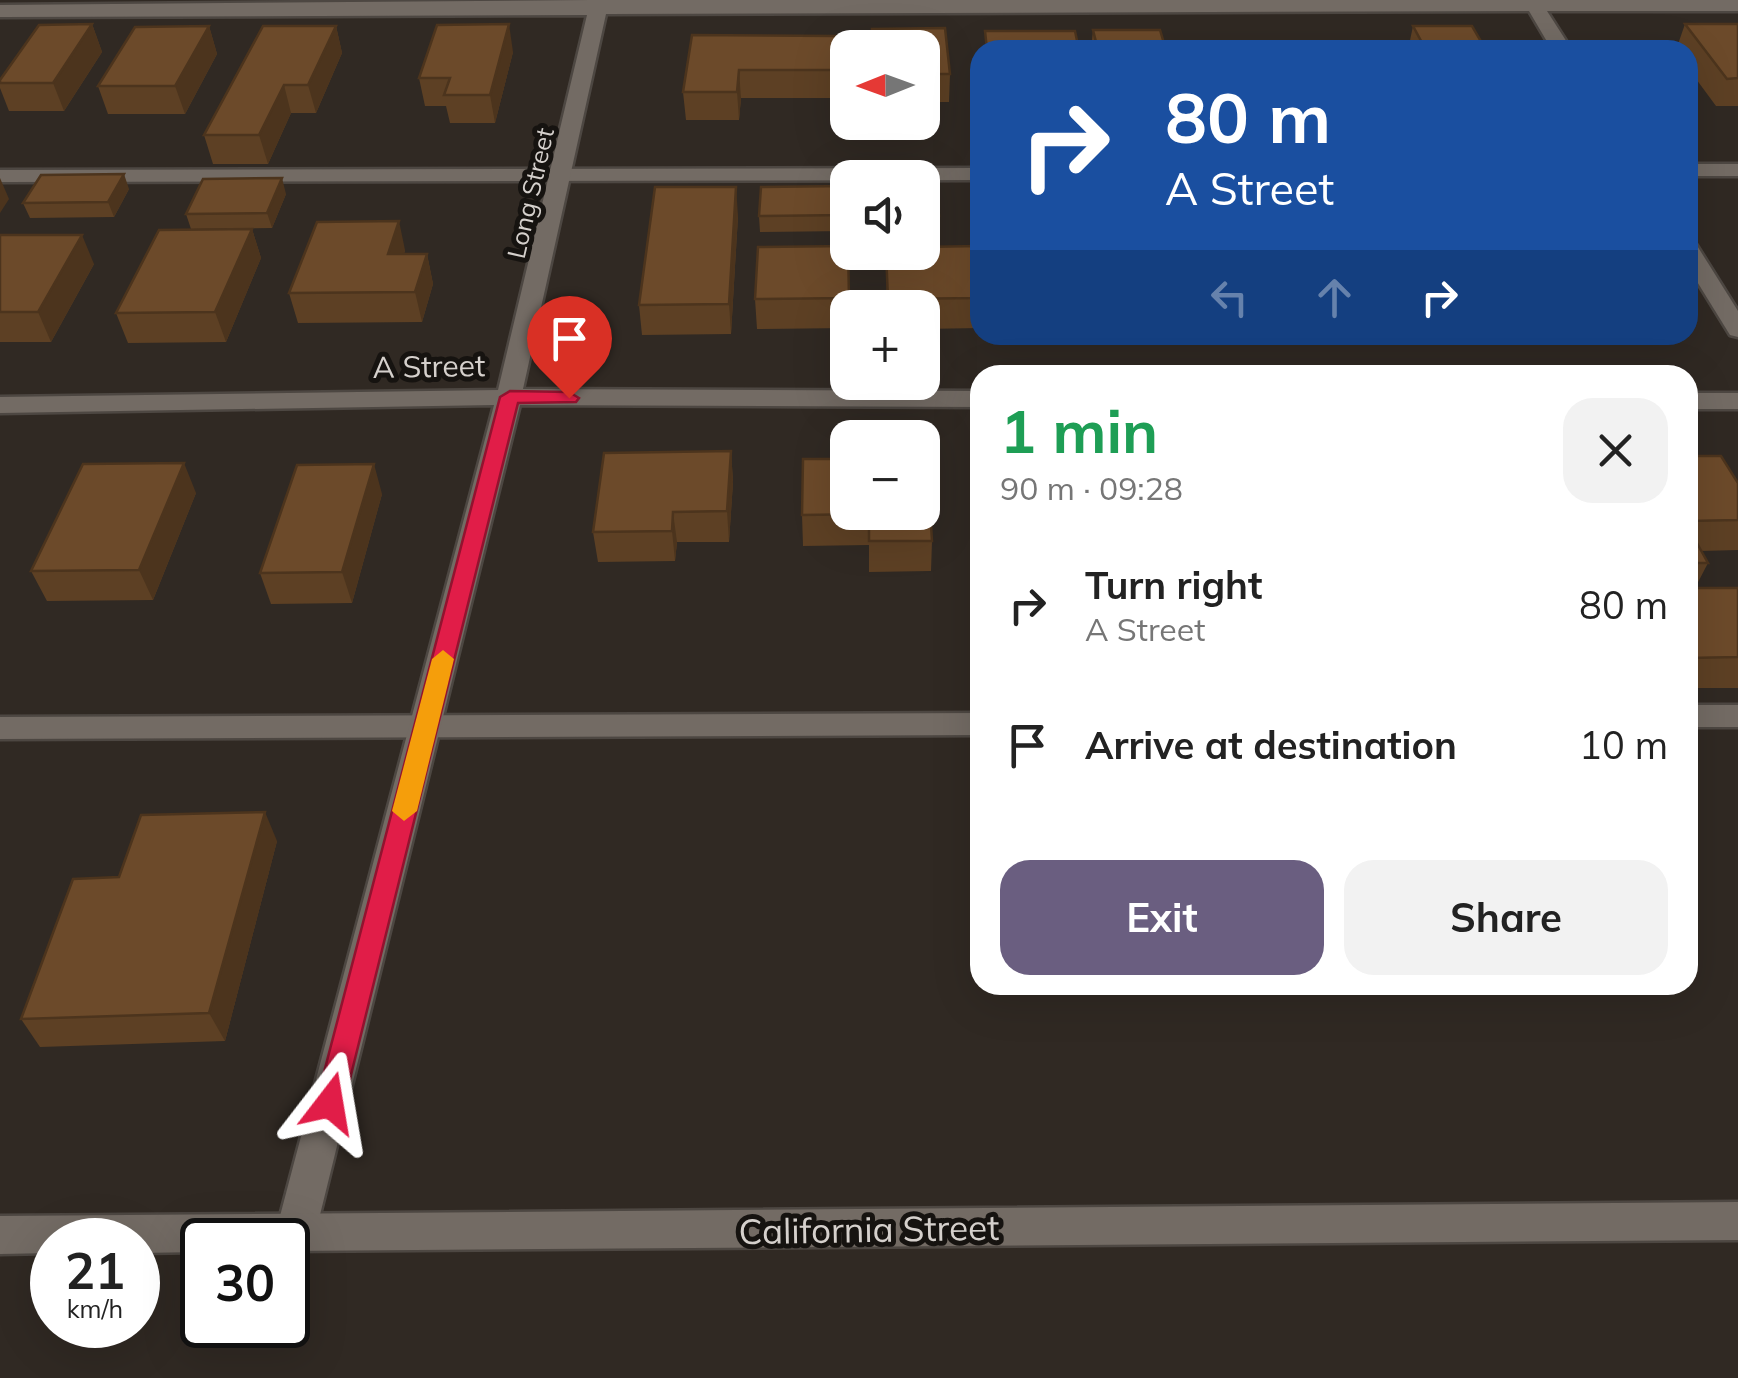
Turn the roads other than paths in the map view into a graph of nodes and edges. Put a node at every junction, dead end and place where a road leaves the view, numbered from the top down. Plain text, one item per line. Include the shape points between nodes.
1 (1533, 3) edge
2 (600, 4) edge
3 (1738, 5) edge
4 (0, 11) edge
5 (1556, 40) edge
6 (1698, 170) edge
7 (1738, 170) edge
8 (970, 174) edge
9 (564, 175) junction
10 (0, 176) edge
11 (1698, 265) edge
12 (1738, 330) edge
13 (510, 397) junction
14 (970, 399) edge
15 (1698, 401) edge
16 (1738, 401) edge
17 (0, 405) edge
18 (1698, 716) edge
19 (1738, 716) edge
20 (970, 724) edge
21 (0, 728) edge
22 (425, 729) junction
23 (299, 1218) edge
24 (1738, 1221) edge
25 (0, 1235) edge
26 (180, 1235) edge
27 (310, 1235) edge

1 - 2 street
1 - 3 street
1 - 5 street
2 - 4 street
2 - 9 street, Long Street
6 - 7 street
8 - 9 street
9 - 10 street
9 - 13 street, Long Street
11 - 12 street
13 - 14 street, A Street
13 - 17 street, A Street
13 - 22 street, Long Street
15 - 16 street
18 - 19 street
20 - 22 street
21 - 22 street
22 - 23 street, Long Street
24 - 27 street, California Street
25 - 26 street, California Street

